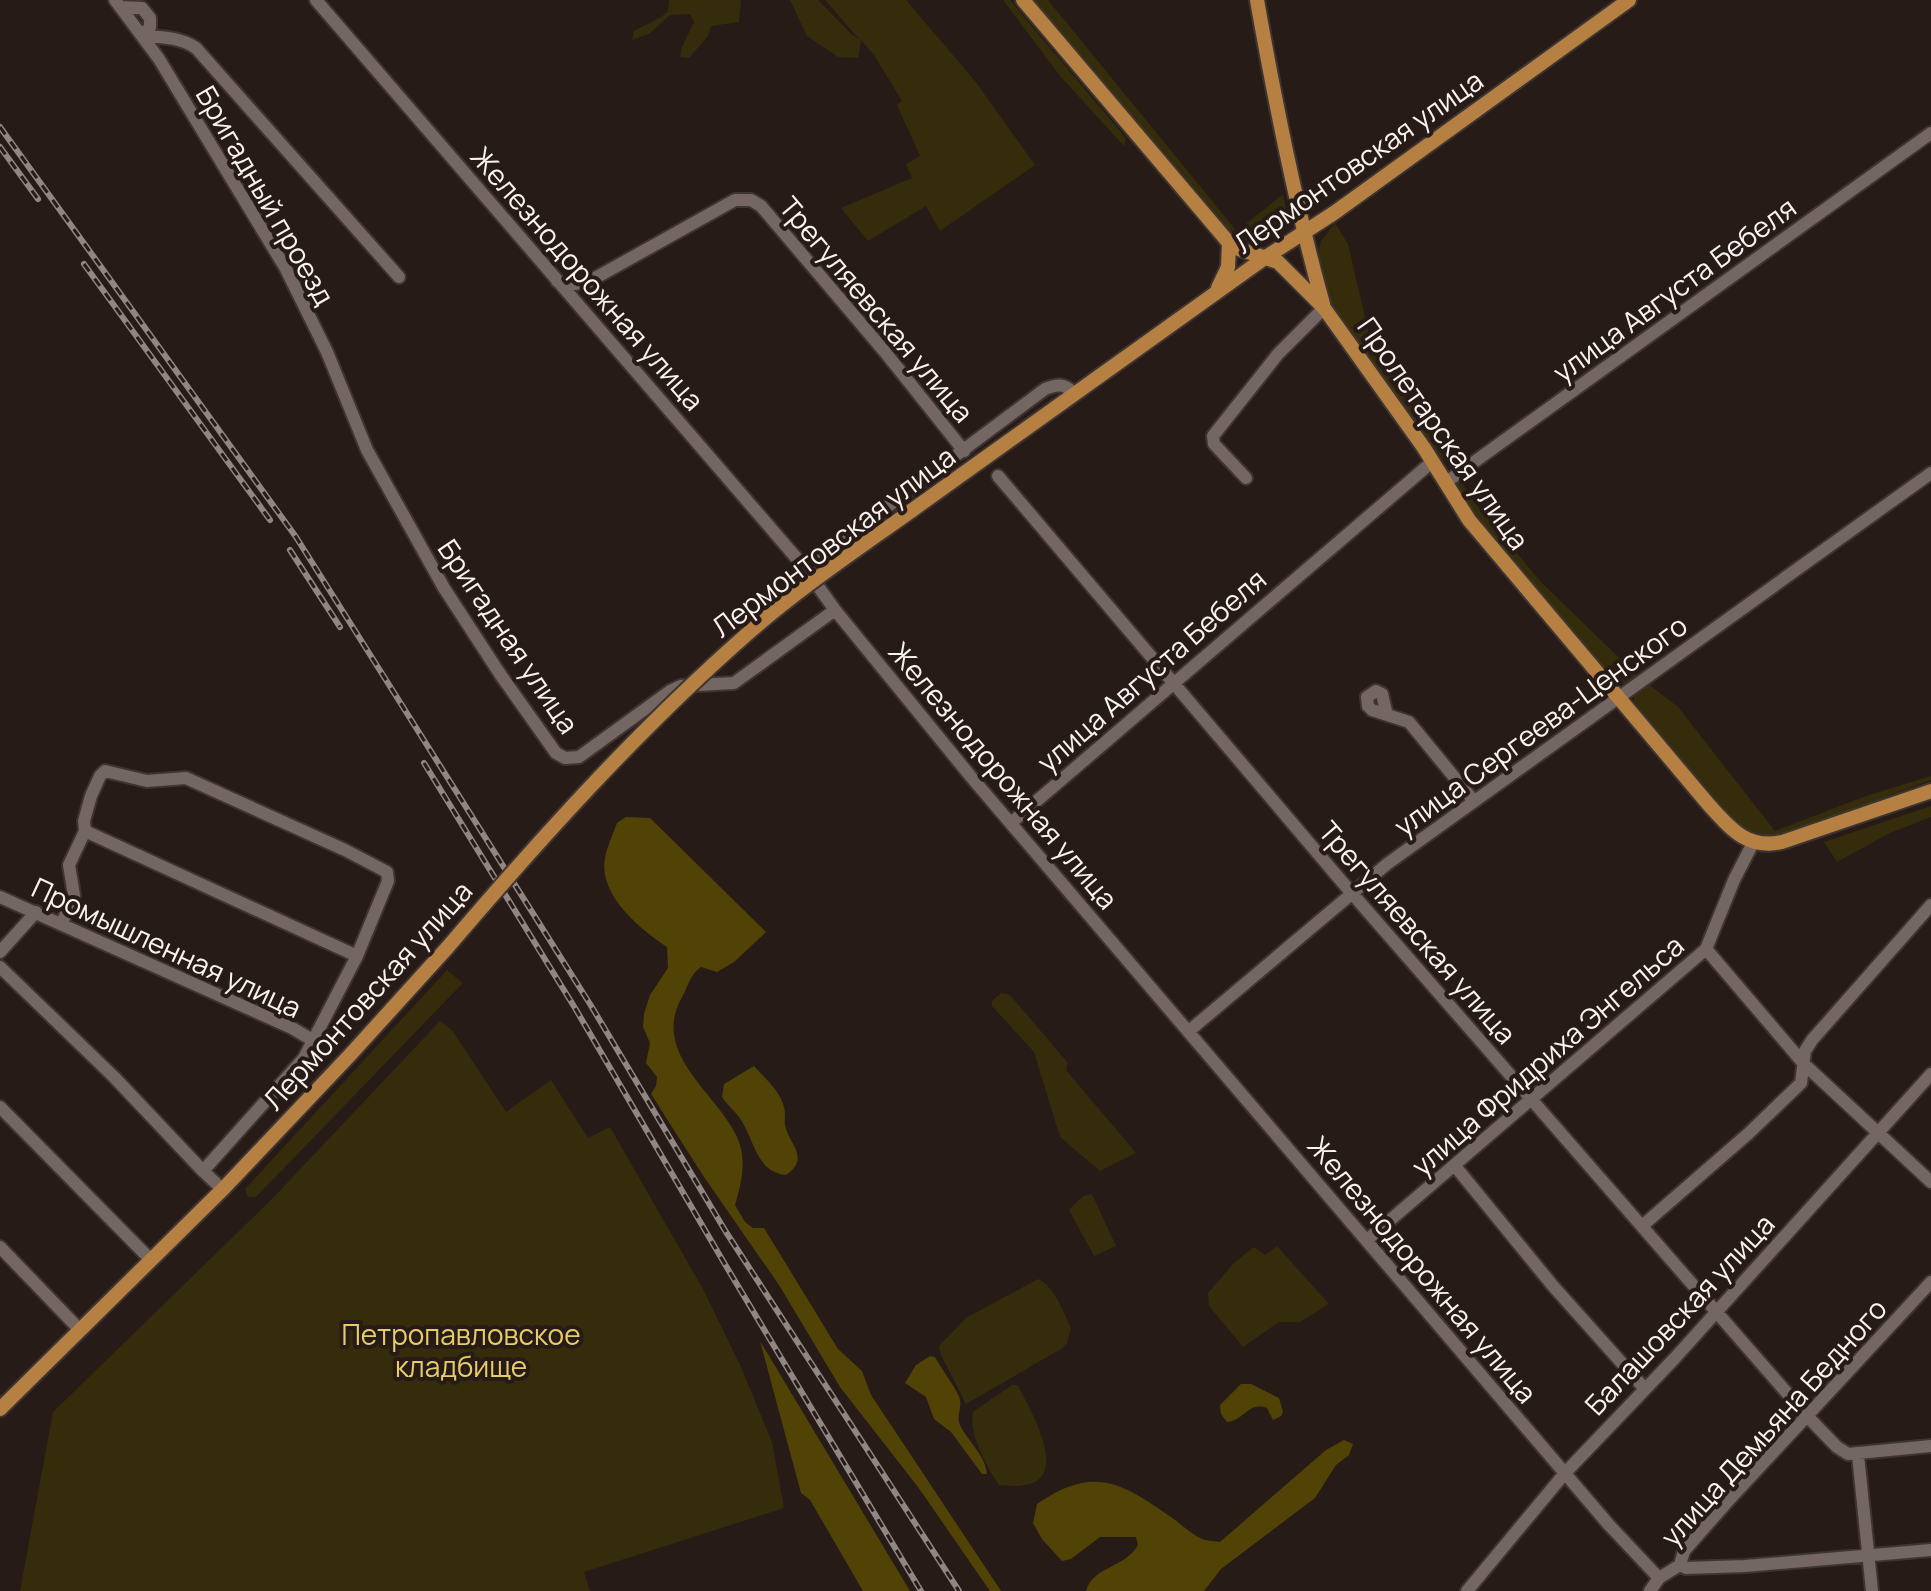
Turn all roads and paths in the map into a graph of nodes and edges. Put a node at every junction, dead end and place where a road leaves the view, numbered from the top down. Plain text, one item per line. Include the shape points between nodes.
1 (316, 0) edge
2 (1023, 0) edge
3 (1257, 0) edge
4 (1629, 0) edge
5 (117, 3) edge
6 (142, 36) junction
7 (1931, 133) edge
8 (1304, 232) junction
9 (1229, 243) junction
10 (1266, 257) junction
11 (399, 277) dead end
12 (557, 281) junction
13 (588, 282) junction
14 (1213, 294) junction
15 (1324, 308) junction
16 (581, 309) junction
17 (339, 383) joint
18 (1074, 394) junction
19 (964, 451) junction
20 (1432, 462) junction
21 (1931, 473) edge
22 (998, 476) dead end
23 (1246, 478) dead end
24 (1445, 483) junction
25 (805, 568) junction
26 (835, 610) junction
27 (1173, 682) junction
28 (1619, 699) junction
29 (1387, 715) dead end
30 (1931, 791) edge
31 (1473, 800) junction
32 (1011, 823) junction
33 (85, 831) junction
34 (1753, 843) junction
35 (1352, 894) junction
36 (0, 897) edge
37 (1931, 905) edge
38 (36, 912) junction
39 (62, 923) junction
40 (1706, 949) junction
41 (0, 952) edge
42 (357, 956) junction
43 (0, 967) edge
44 (1189, 1031) junction
45 (314, 1041) junction
46 (1804, 1064) junction
47 (1931, 1074) edge
48 (1532, 1099) junction
49 (0, 1107) edge
50 (1880, 1133) junction
51 (1455, 1166) junction
52 (203, 1171) junction
53 (1931, 1182) edge
54 (222, 1189) junction
55 (1642, 1226) junction
56 (1367, 1240) junction
57 (0, 1247) edge
58 (151, 1260) junction
59 (1931, 1282) edge
60 (1716, 1313) junction
61 (80, 1330) junction
62 (22, 1387) junction
63 (1645, 1389) junction
64 (0, 1391) edge
65 (0, 1409) edge
66 (1807, 1416) junction
67 (1931, 1446) edge
68 (1858, 1455) junction
69 (1565, 1473) junction
70 (1931, 1550) edge
71 (1868, 1556) junction
72 (1680, 1565) junction
73 (1659, 1578) junction
74 (1467, 1591) edge
75 (1650, 1591) edge
76 (1872, 1591) edge

1 - 12 street, Железнодорожная улица
2 - 9 main road, Пролетарская улица
3 - 8 main road
4 - 8 main road, Лермонтовская улица
5 - 6 street via 142,8 150,18
6 - 11 street via 196,48
6 - 17 street, Бригадный проезд via 286,269
7 - 24 street, улица Августа Бебеля
8 - 10 main road, Лермонтовская улица
8 - 15 main road
9 - 10 main road, Пролетарская улица
9 - 14 main road via 1226,273
10 - 14 main road, Лермонтовская улица
10 - 15 main road, Пролетарская улица via 1289,271
12 - 13 street
12 - 16 street, Железнодорожная улица
13 - 16 street via 580,293
13 - 19 street, Трегуляевская улица via 735,200 751,200
14 - 18 main road, Лермонтовская улица
15 - 20 main road, Пролетарская улица
15 - 23 street via 1278,354 1213,436 1214,444
16 - 25 street, Железнодорожная улица
17 - 26 street, Бригадная улица via 367,450 444,588 556,753 565,758 579,757 681,686 734,683
18 - 19 street via 1057,384 1045,389
18 - 54 main road, Лермонтовская улица, bridge via 747,634 569,812
19 - 25 street
20 - 24 main road, Пролетарская улица
20 - 27 street, улица Августа Бебеля
21 - 28 street, улица Сергеева-Ценского
22 - 27 street, Трегуляевская улица
24 - 28 main road, Пролетарская улица via 1477,530
25 - 26 street, Железнодорожная улица
26 - 32 street, Железнодорожная улица
27 - 32 street, улица Августа Бебеля
27 - 35 street, Трегуляевская улица
28 - 31 street, улица Сергеева-Ценского
28 - 34 main road, Пролетарская улица via 1717,815
29 - 31 street via 1409,722
30 - 34 main road via 1792,839
31 - 35 street, улица Сергеева-Ценского
32 - 44 street, Железнодорожная улица
33 - 39 street via 69,865 74,895
33 - 42 street
33 - 42 street via 91,796 105,771 147,781 186,778 345,850 387,872
34 - 40 street, улица Фридриха Энгельса
35 - 44 street, улица Сергеева-Ценского
35 - 48 street, Трегуляевская улица
36 - 38 street, Промышленная улица
37 - 46 street via 1812,1040
38 - 39 street, Промышленная улица
38 - 41 street
39 - 45 street, Промышленная улица
40 - 46 street
40 - 48 street, улица Фридриха Энгельса
42 - 45 street
43 - 52 street
44 - 56 street, Железнодорожная улица
45 - 52 street
46 - 50 street
46 - 55 street via 1801,1083
47 - 50 street, Балашовская улица
48 - 51 street, улица Фридриха Энгельса
48 - 55 street, Трегуляевская улица
49 - 58 street
50 - 53 street
50 - 60 street, Балашовская улица
51 - 56 street, улица Фридриха Энгельса
51 - 63 street
52 - 54 street
54 - 58 main road, Лермонтовская улица
55 - 60 street, Трегуляевская улица
56 - 69 street, Железнодорожная улица
57 - 61 street
58 - 61 main road, Лермонтовская улица
59 - 66 street, улица Демьяна Бедного
60 - 63 street, Балашовская улица
60 - 66 street, Трегуляевская улица
61 - 62 main road, Лермонтовская улица
62 - 64 main road
62 - 65 main road, Лермонтовская улица
63 - 69 street, Балашовская улица
66 - 68 street, Трегуляевская улица via 1842,1451
66 - 72 street, улица Демьяна Бедного via 1684,1551
67 - 68 street
68 - 71 street
69 - 73 street, Железнодорожная улица
69 - 74 street, Балашовская улица
70 - 71 street
71 - 72 street via 1745,1566
71 - 76 street
72 - 73 street, улица Демьяна Бедного
73 - 75 street, улица Демьяна Бедного

